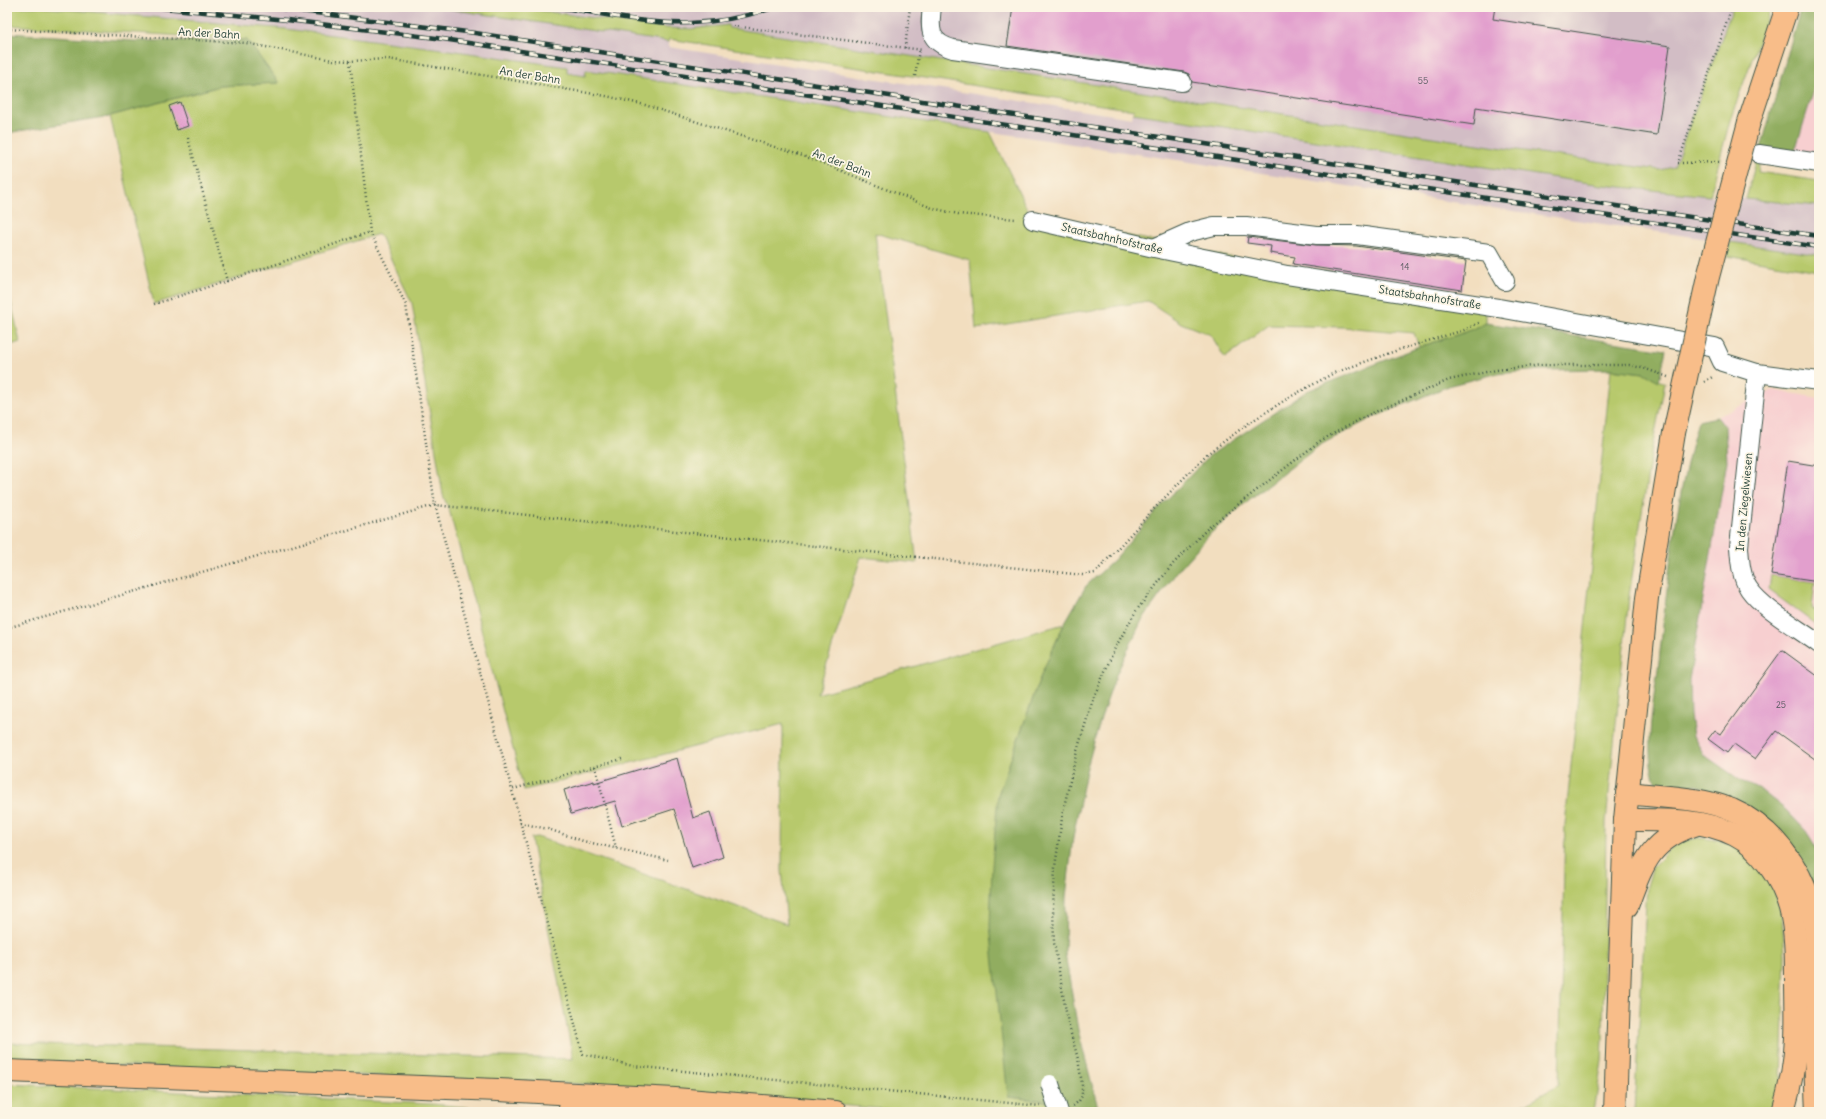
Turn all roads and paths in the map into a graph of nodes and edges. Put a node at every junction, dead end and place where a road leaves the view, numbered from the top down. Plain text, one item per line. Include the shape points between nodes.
1 (910, 7) edge
2 (932, 7) edge
3 (1732, 7) edge
4 (1787, 7) edge
5 (733, 26) dead end
6 (7, 29) edge
7 (905, 48) junction
8 (953, 49) junction
9 (919, 50) junction
10 (350, 61) junction
11 (915, 76) dead end
12 (1182, 82) dead end
13 (188, 138) dead end
14 (1759, 154) dead end
15 (1678, 163) dead end
16 (1819, 163) edge
17 (1033, 220) joint
18 (370, 232) junction
19 (1154, 248) junction
20 (227, 281) junction
21 (1505, 281) dead end
22 (154, 304) dead end
23 (1499, 308) junction
24 (1722, 362) junction
25 (1757, 373) junction
26 (1674, 378) dead end
27 (1696, 381) dead end
28 (1819, 382) edge
29 (434, 505) junction
30 (7, 628) edge
31 (1819, 644) edge
32 (622, 759) dead end
33 (595, 766) junction
34 (512, 789) junction
35 (1627, 793) junction
36 (1624, 820) junction
37 (520, 823) junction
38 (1699, 824) junction
39 (616, 848) junction
40 (668, 860) dead end
41 (1620, 926) junction
42 (7, 1070) edge
43 (152, 1077) junction
44 (1050, 1084) dead end
45 (1057, 1109) edge
46 (615, 1112) edge
47 (836, 1112) edge
48 (1615, 1112) edge
49 (1784, 1112) edge
50 (1817, 1112) edge

1 - 7 path
2 - 8 street via 932,34 937,42
3 - 15 path
4 - 35 main road, bridge via 1749,122 1708,277 1674,433 1648,598
5 - 7 path
6 - 10 path, An der Bahn via 246,43 332,60
7 - 9 path
8 - 9 path via 935,52
8 - 12 street
9 - 11 path
10 - 17 path, An der Bahn via 395,60 645,105 815,160 932,208 958,214
10 - 18 path
13 - 20 path
14 - 16 street
17 - 19 street, Staatsbahnhofstraße
18 - 20 path
18 - 29 path via 406,305
19 - 21 street via 1190,232 1214,226 1246,226 1317,235 1357,235 1489,253
19 - 23 street, Staatsbahnhofstraße via 1287,275
20 - 22 path
23 - 24 street, Staatsbahnhofstraße via 1715,347
23 - 29 path via 1482,322 1464,330 1334,373 1248,423 1207,454 1095,573 1083,575
24 - 25 street
24 - 27 path via 1714,376 1704,383
25 - 28 street
25 - 31 street, In den Ziegelwiesen via 1739,547 1740,560 1749,588 1759,600
26 - 45 path via 1629,365 1542,365 1496,370 1449,380 1368,415 1320,441 1208,528 1173,564 1136,611 1116,648 1091,706 1063,811 1055,867 1054,943 1067,1016 1078,1059 1082,1096 1073,1106
29 - 30 path
29 - 34 path
32 - 33 path
33 - 34 path
33 - 39 path
34 - 37 path
35 - 36 main road
35 - 50 main road via 1709,803 1733,811 1758,827 1782,849 1793,864 1811,906 1815,930
36 - 38 main road via 1680,820
36 - 41 main road
37 - 39 path
37 - 45 path via 583,1054 633,1066
38 - 41 main road via 1680,830 1663,840 1647,858
38 - 49 main road via 1735,835 1754,848 1780,883 1790,907 1796,956 1796,1038 1791,1085
39 - 40 path
41 - 48 main road
42 - 43 main road
43 - 46 main road
43 - 47 main road via 506,1090 675,1099
44 - 45 street, bridge

